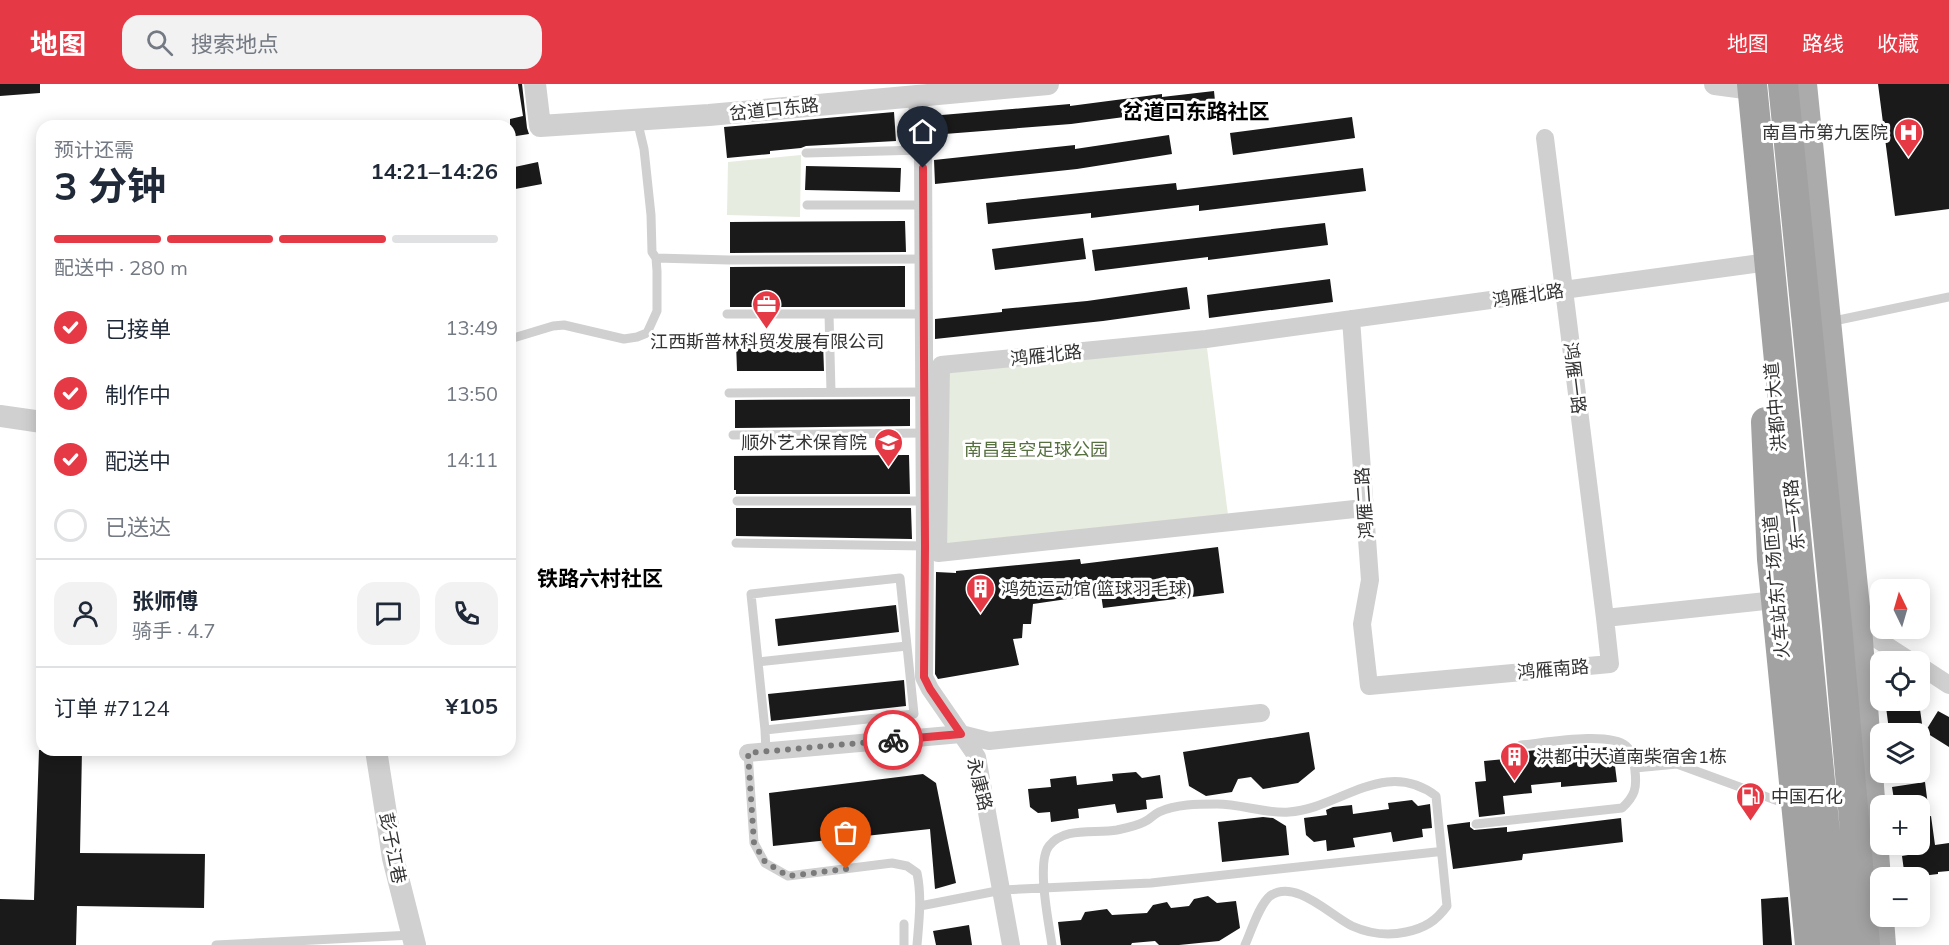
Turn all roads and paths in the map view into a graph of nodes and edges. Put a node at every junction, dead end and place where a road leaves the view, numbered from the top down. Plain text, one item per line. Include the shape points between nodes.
1 (535, 84) edge
2 (1048, 84) edge
3 (1715, 84) edge
4 (1783, 84) edge
5 (1803, 84) edge
6 (1747, 85) edge
7 (916, 95) junction
8 (631, 120) junction
9 (1545, 138) dead end
10 (923, 150) junction
11 (806, 153) dead end
12 (807, 205) dead end
13 (923, 205) junction
14 (656, 258) junction
15 (924, 259) junction
16 (1761, 263) junction
17 (1564, 290) junction
18 (1949, 297) edge
19 (727, 314) dead end
20 (830, 314) junction
21 (924, 314) junction
22 (1351, 319) junction
23 (1827, 322) junction
24 (516, 337) edge
25 (924, 392) junction
26 (729, 393) dead end
27 (831, 393) junction
28 (0, 416) edge
29 (36, 421) edge
30 (924, 433) junction
31 (733, 435) dead end
32 (737, 501) dead end
33 (925, 501) junction
34 (1364, 508) junction
35 (736, 543) dead end
36 (925, 546) junction
37 (1793, 598) junction
38 (1605, 618) junction
39 (1848, 626) junction
40 (906, 646) junction
41 (1892, 651) edge
42 (758, 662) junction
43 (1930, 673) edge
44 (1949, 685) edge
45 (1369, 686) joint
46 (1260, 713) dead end
47 (765, 730) junction
48 (961, 734) junction
49 (1521, 745) dead end
50 (766, 751) junction
51 (748, 753) joint
52 (377, 756) edge
53 (1635, 768) junction
54 (1808, 822) dead end
55 (1476, 824) dead end
56 (1436, 852) dead end
57 (1880, 867) edge
58 (1044, 888) junction
59 (1002, 890) junction
60 (920, 906) junction
61 (904, 924) dead end
62 (1890, 927) edge
63 (413, 940) edge
64 (216, 945) edge
65 (904, 945) edge
66 (917, 945) edge
67 (1011, 945) edge
68 (1052, 945) edge
69 (1245, 945) edge
70 (1810, 945) edge
71 (1826, 945) edge
72 (1836, 945) edge
73 (1865, 945) edge
74 (1882, 945) edge
75 (1893, 945) edge

1 - 8 street, 岔道口东路 via 540,126
2 - 7 street, 岔道口东路
3 - 6 street
4 - 39 highway, 东一环路
5 - 23 main road
6 - 16 main road, 洪都中大道
6 - 70 highway, 火车站东广场匝道 via 1772,559
6 - 72 highway, 东一环路
7 - 8 street, 岔道口东路
7 - 10 street, 永康路
8 - 14 lane via 639,128 644,149 652,252
9 - 17 street, 鸿雁一路
10 - 11 lane
10 - 13 street, 永康路
12 - 13 lane
13 - 15 street, 永康路
14 - 15 lane
14 - 24 lane via 657,310 647,333 624,339 564,325
15 - 21 street, 永康路
16 - 17 street, 鸿雁北路
16 - 37 main road, 洪都中大道
17 - 22 street, 鸿雁北路
17 - 38 street, 鸿雁一路
18 - 23 lane
19 - 20 lane
20 - 21 lane
20 - 27 lane
21 - 25 street, 永康路
22 - 34 street, 鸿雁二路
22 - 34 street, 鸿雁北路 via 1206,339 941,365 938,553
23 - 39 main road
25 - 27 lane
25 - 30 street, 永康路
26 - 27 lane
28 - 29 street
30 - 31 lane
30 - 33 street, 永康路
32 - 33 lane
33 - 36 street, 永康路
34 - 45 street, 鸿雁二路 via 1370,580 1362,624
35 - 36 lane
36 - 48 street, 永康路 via 924,677
37 - 38 street
37 - 71 main road, 洪都中大道
38 - 45 street, 鸿雁南路 via 1610,664
39 - 41 street
39 - 57 main road
39 - 73 highway, 东一环路
39 - 74 main road
40 - 42 lane
40 - 42 lane via 900,578 751,594
40 - 47 lane via 914,714
42 - 47 lane
43 - 44 street
46 - 48 street via 988,741
47 - 50 lane
48 - 50 street
48 - 59 street, 永康路 via 977,757
49 - 53 lane via 1616,740 1627,746
50 - 51 street
51 - 60 lane via 754,843 765,862 788,876 892,863 907,866 917,873
52 - 63 street, 彭子江巷 via 393,858
53 - 54 lane via 1677,764 1786,804
53 - 55 lane via 1637,786 1622,808
56 - 58 lane via 1151,883
58 - 59 lane
58 - 68 lane
58 - 69 lane via 1047,847 1060,836 1116,830 1145,822 1168,809 1217,804 1290,812 1361,787 1393,782 1410,784 1436,796 1447,906 1438,919 1420,929 1376,934 1339,920 1310,898 1292,892 1279,893 1263,906
59 - 60 lane
59 - 67 street, 永康路
60 - 66 lane
61 - 65 lane
62 - 75 main road
63 - 64 lane

